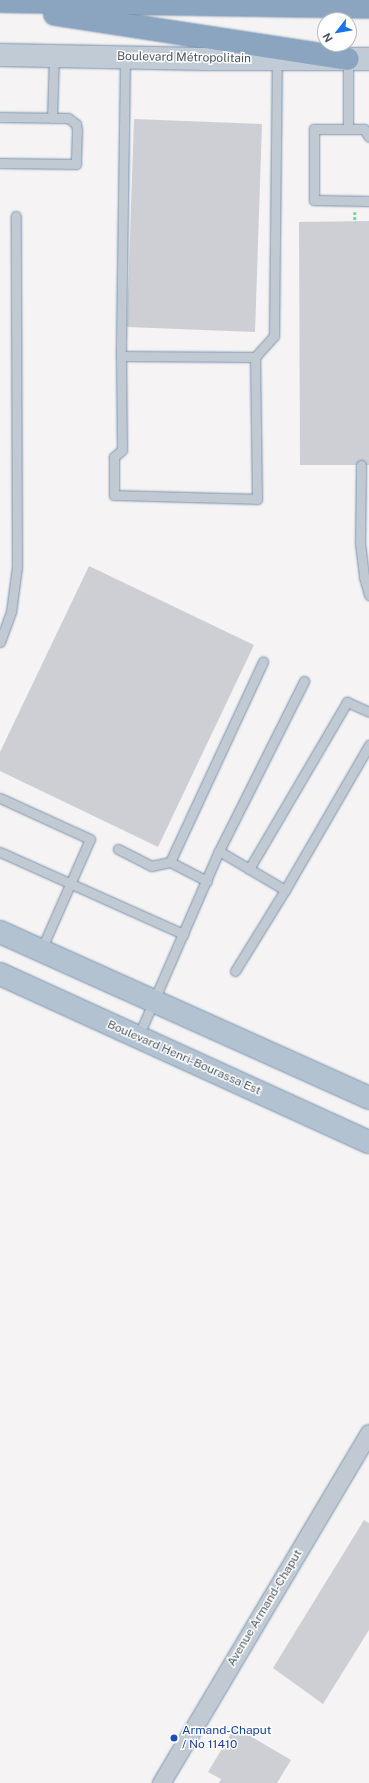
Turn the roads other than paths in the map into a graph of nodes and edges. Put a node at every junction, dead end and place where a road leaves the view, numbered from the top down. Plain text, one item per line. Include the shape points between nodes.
1 (0, 1) edge
2 (0, 6) edge
3 (369, 7) edge
4 (0, 55) edge
5 (54, 56) junction
6 (125, 57) junction
7 (277, 59) junction
8 (359, 59) edge
9 (0, 117) edge
10 (52, 118) junction
11 (348, 129) junction
12 (369, 137) edge
13 (0, 162) edge
14 (369, 200) edge
15 (16, 216) dead end
16 (121, 356) junction
17 (255, 357) junction
18 (361, 465) dead end
19 (369, 595) edge
20 (0, 642) edge
21 (264, 662) dead end
22 (304, 681) dead end
23 (369, 712) edge
24 (369, 746) edge
25 (0, 798) edge
26 (118, 849) dead end
27 (219, 851) junction
28 (0, 852) edge
29 (170, 862) junction
30 (249, 869) junction
31 (207, 881) junction
32 (70, 883) junction
33 (285, 890) junction
34 (0, 932) edge
35 (183, 934) junction
36 (41, 950) junction
37 (235, 971) dead end
38 (0, 974) edge
39 (153, 999) junction
40 (138, 1037) junction
41 (369, 1098) edge
42 (369, 1142) edge
43 (369, 1433) edge
44 (161, 1783) edge

1 - 3 highway
2 - 8 highway
4 - 5 main road, Boulevard Métropolitain
5 - 6 main road, Boulevard Métropolitain
5 - 10 lane
6 - 7 main road, Boulevard Métropolitain
6 - 16 lane
7 - 8 main road, Boulevard Métropolitain
7 - 17 lane via 274,336
8 - 11 lane
9 - 10 lane
10 - 13 lane via 68,118 76,124 76,164
11 - 12 lane via 364,129
11 - 14 lane via 314,129 314,200
15 - 20 lane via 16,567 11,612
16 - 17 lane
16 - 17 lane via 122,450 114,457 114,495 257,499
18 - 19 lane via 360,543
21 - 29 lane
22 - 27 lane
23 - 30 lane via 347,702
24 - 33 lane
25 - 32 lane via 90,840
26 - 29 lane via 151,866
27 - 30 lane
27 - 31 lane
28 - 32 lane
29 - 31 lane
30 - 33 lane
31 - 35 lane
32 - 35 lane
32 - 36 lane
33 - 37 lane
34 - 36 main road
35 - 39 lane
36 - 39 main road
38 - 40 main road, Boulevard Henri-Bourassa Est
39 - 40 lane
39 - 41 main road
40 - 42 main road, Boulevard Henri-Bourassa Est
43 - 44 street, Avenue Armand-Chaput

